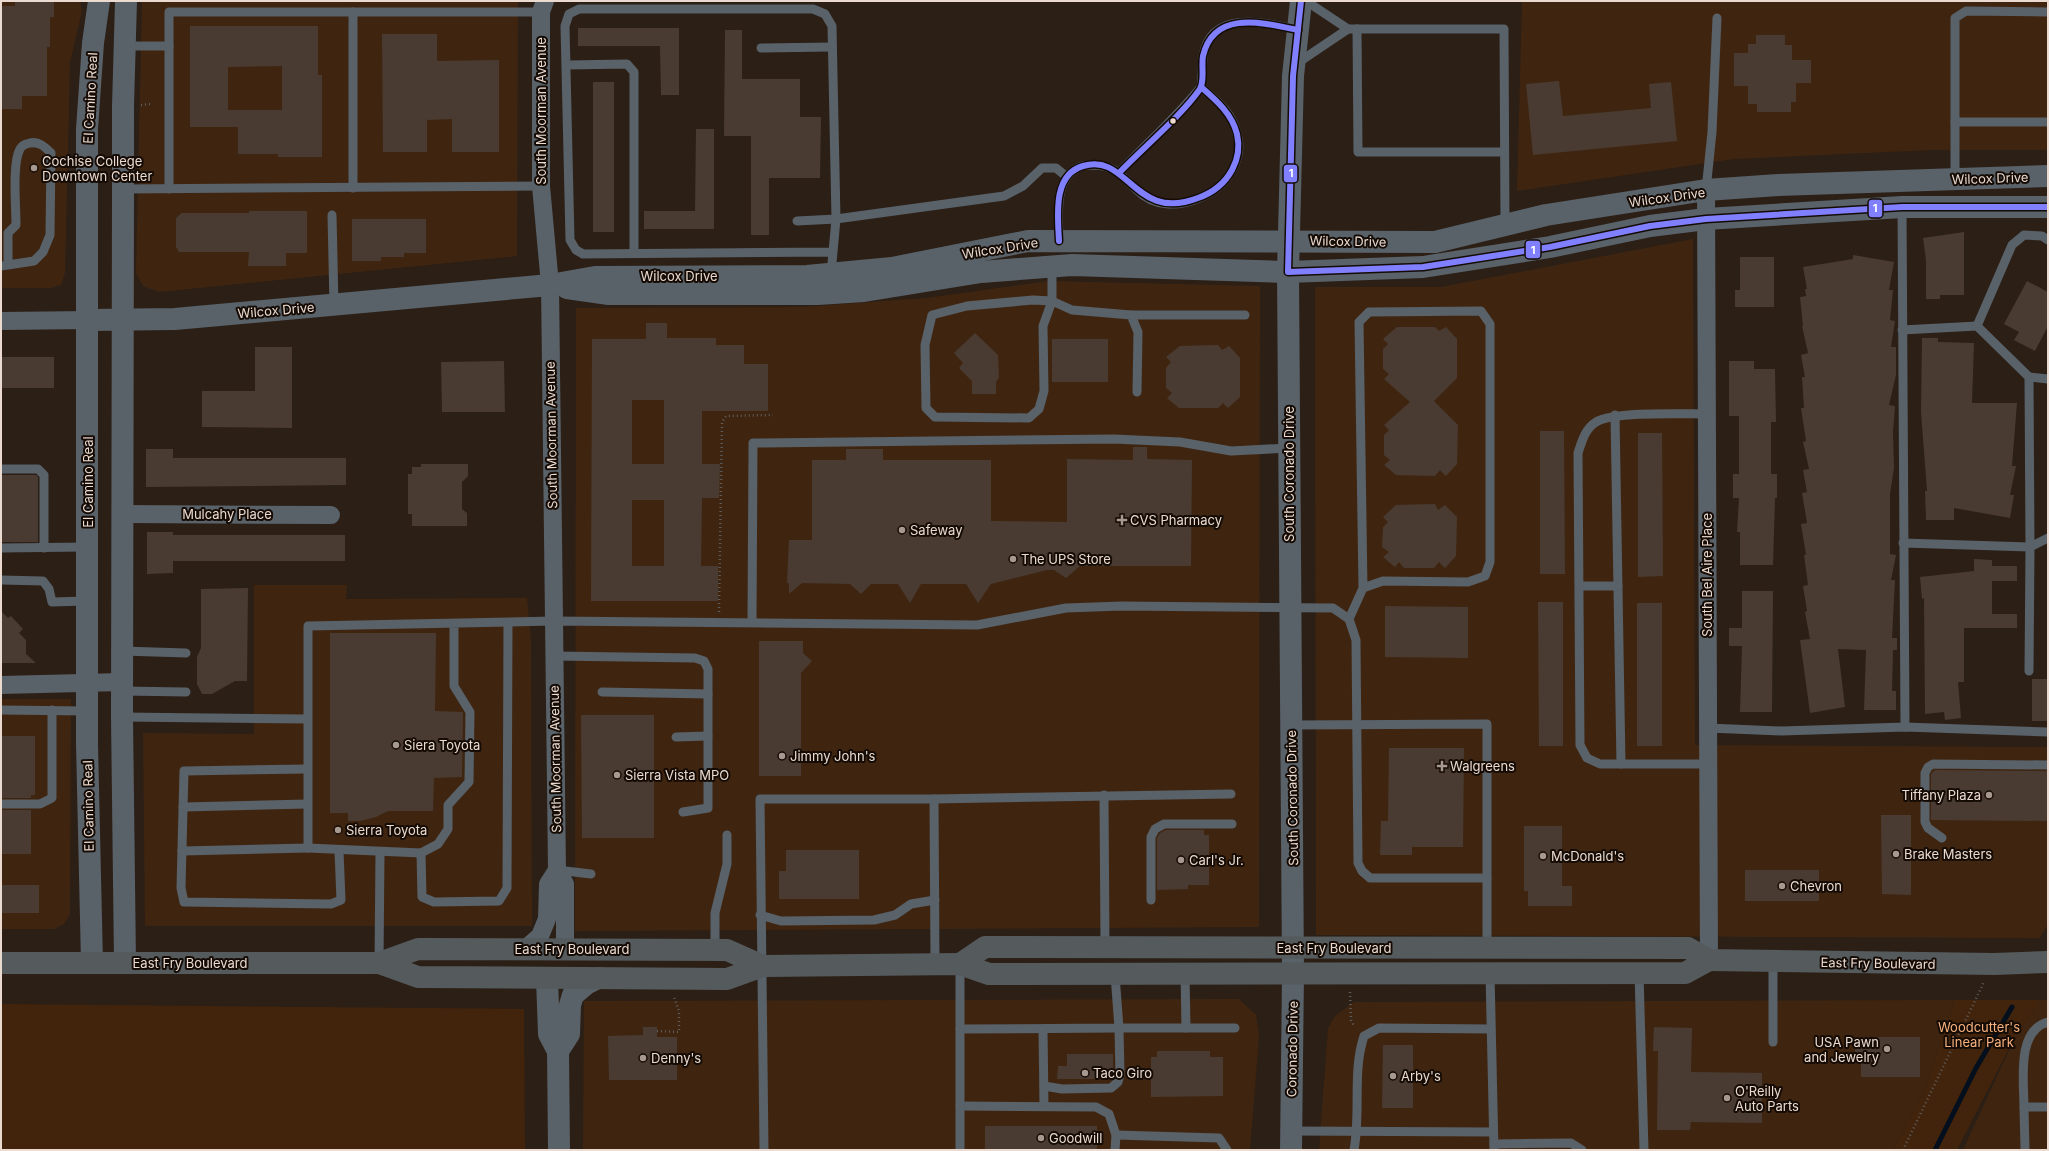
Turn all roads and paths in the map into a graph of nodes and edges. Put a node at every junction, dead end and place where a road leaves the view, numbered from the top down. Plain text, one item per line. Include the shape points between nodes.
1 (99, 1) edge
2 (126, 1) edge
3 (1301, 1) edge
4 (1306, 1) edge
5 (543, 6) edge
6 (352, 12) junction
7 (2048, 12) edge
8 (1717, 18) dead end
9 (1353, 29) junction
10 (1298, 30) junction
11 (125, 46) junction
12 (169, 46) junction
13 (832, 47) junction
14 (761, 48) dead end
15 (566, 65) junction
16 (1294, 65) junction
17 (1201, 87) junction
18 (1955, 122) junction
19 (2048, 122) edge
20 (1504, 152) junction
21 (1120, 172) junction
22 (2048, 176) edge
23 (1067, 177) junction
24 (1955, 179) junction
25 (541, 186) junction
26 (352, 188) junction
27 (122, 189) junction
28 (169, 189) junction
29 (1706, 190) junction
30 (2048, 206) edge
31 (1902, 207) junction
32 (332, 216) dead end
33 (796, 220) dead end
34 (836, 220) junction
35 (1706, 220) junction
36 (1505, 225) junction
37 (1289, 240) junction
38 (2048, 240) edge
39 (1059, 241) junction
40 (833, 252) junction
41 (634, 254) junction
42 (4, 265) edge
43 (1052, 267) junction
44 (1288, 272) junction
45 (831, 283) junction
46 (550, 285) junction
47 (1052, 301) junction
48 (334, 305) junction
49 (1131, 315) junction
50 (1245, 315) dead end
51 (89, 320) junction
52 (123, 320) junction
53 (1, 322) edge
54 (1977, 326) junction
55 (1902, 330) junction
56 (2029, 377) junction
57 (2048, 379) edge
58 (1137, 392) dead end
59 (1707, 414) junction
60 (773, 415) dead end
61 (1615, 415) junction
62 (1289, 448) junction
63 (1, 469) edge
64 (123, 514) junction
65 (331, 515) dead end
66 (2048, 538) edge
67 (1903, 543) junction
68 (88, 547) junction
69 (2030, 547) junction
70 (1, 548) edge
71 (44, 548) junction
72 (1, 580) edge
73 (1580, 586) junction
74 (1618, 586) junction
75 (1363, 588) junction
76 (87, 601) junction
77 (1290, 608) junction
78 (1349, 619) junction
79 (554, 621) junction
80 (719, 622) junction
81 (752, 622) junction
82 (508, 623) junction
83 (454, 624) junction
84 (122, 651) junction
85 (186, 653) dead end
86 (554, 656) junction
87 (2029, 672) dead end
88 (87, 683) junction
89 (1, 685) edge
90 (122, 686) junction
91 (186, 692) dead end
92 (602, 692) dead end
93 (708, 694) junction
94 (1, 710) edge
95 (52, 710) junction
96 (87, 711) junction
97 (122, 717) junction
98 (307, 718) junction
99 (1291, 725) junction
100 (1356, 725) junction
101 (1905, 727) junction
102 (1708, 728) junction
103 (2048, 732) edge
104 (708, 736) junction
105 (676, 737) dead end
106 (1620, 764) junction
107 (1708, 764) junction
108 (2048, 765) edge
109 (307, 768) junction
110 (1231, 794) dead end
111 (1104, 795) junction
112 (934, 799) junction
113 (1, 804) edge
114 (307, 804) junction
115 (183, 807) junction
116 (683, 812) dead end
117 (1232, 824) dead end
118 (727, 835) dead end
119 (1942, 838) dead end
120 (308, 848) junction
121 (182, 851) junction
122 (339, 851) junction
123 (380, 852) junction
124 (421, 853) junction
125 (557, 870) junction
126 (591, 874) dead end
127 (1487, 878) junction
128 (935, 900) junction
129 (1151, 900) dead end
130 (760, 915) junction
131 (1105, 947) junction
132 (1293, 948) junction
133 (1487, 948) junction
134 (565, 949) junction
135 (524, 950) junction
136 (715, 950) junction
137 (1709, 960) junction
138 (1773, 962) junction
139 (2048, 962) edge
140 (1, 963) edge
141 (92, 963) junction
142 (125, 963) junction
143 (379, 963) junction
144 (935, 964) junction
145 (960, 964) junction
146 (1994, 964) junction
147 (763, 966) junction
148 (1293, 973) junction
149 (1639, 973) junction
150 (1185, 974) junction
151 (1490, 974) junction
152 (1115, 975) junction
153 (547, 978) junction
154 (598, 978) junction
155 (674, 990) dead end
156 (1350, 990) dead end
157 (2048, 1022) edge
158 (1354, 1026) dead end
159 (1119, 1028) junction
160 (1186, 1028) junction
161 (1235, 1028) dead end
162 (960, 1029) junction
163 (1043, 1029) junction
164 (1491, 1029) junction
165 (657, 1031) dead end
166 (1773, 1042) dead end
167 (558, 1051) junction
168 (1044, 1086) junction
169 (960, 1106) junction
170 (1044, 1106) junction
171 (2048, 1106) edge
172 (2024, 1107) junction
173 (1358, 1130) junction
174 (1493, 1132) junction
175 (1116, 1135) junction
176 (1291, 1140) edge
177 (1494, 1147) edge
178 (558, 1150) edge
179 (764, 1150) edge
180 (960, 1150) edge
181 (1115, 1150) edge
182 (1227, 1150) edge
183 (1354, 1150) edge
184 (1582, 1150) edge
185 (1644, 1150) edge
186 (1903, 1150) edge
187 (2025, 1150) edge

1 - 51 street, El Camino Real via 89,93
2 - 11 street
3 - 10 street, South Coronado Drive
4 - 9 lane
5 - 6 lane
5 - 25 street, South Moorman Avenue
6 - 12 lane via 169,12
6 - 26 lane
7 - 18 lane via 1966,11 1955,18
8 - 29 lane
9 - 16 lane
9 - 20 lane via 1358,152
9 - 20 lane via 1504,29
10 - 16 street, South Coronado Drive
10 - 17 lane via 1260,22 1241,22 1219,28 1206,46
11 - 12 lane
11 - 27 street
12 - 28 lane
13 - 14 lane
13 - 15 lane via 832,26 825,14 813,9 579,9 569,14 565,26
13 - 34 lane
15 - 41 lane via 570,240 576,250 583,254
15 - 41 lane via 627,64 634,72
16 - 37 street, South Coronado Drive
17 - 21 lane
17 - 21 lane via 1224,106 1236,126 1238,152 1228,178 1203,197 1188,203 1167,205 1152,201 1138,192
18 - 19 lane
18 - 24 lane
20 - 36 lane
21 - 23 lane via 1110,167 1083,165
22 - 24 street, Wilcox Drive
23 - 34 lane via 1056,168 1042,168 1023,186 1004,196
23 - 39 lane via 1059,197
24 - 29 street, Wilcox Drive
25 - 26 lane
25 - 46 street, South Moorman Avenue
26 - 28 lane
27 - 28 lane
27 - 52 street
29 - 35 street, South Bel Aire Place
29 - 36 street, Wilcox Drive via 1546,215
30 - 31 street, Wilcox Drive
31 - 35 street, Wilcox Drive
31 - 55 lane
32 - 48 lane
33 - 34 lane
34 - 40 lane
35 - 44 street, Wilcox Drive via 1650,226 1550,247 1423,267
35 - 59 street, South Bel Aire Place
36 - 37 street, Wilcox Drive via 1435,242
37 - 39 street, Wilcox Drive
37 - 44 street, South Coronado Drive
38 - 54 lane via 2042,236 2024,235 2012,245
39 - 45 street, Wilcox Drive via 1028,241
40 - 41 lane
40 - 45 lane
42 - 42 lane via 34,261 43,252 50,235 51,153 44,146 33,143 20,148 16,161 16,224 8,233
43 - 44 street, Wilcox Drive
43 - 45 street, Wilcox Drive via 981,272 864,291
43 - 47 lane
44 - 62 street, South Coronado Drive
45 - 46 street, Wilcox Drive via 609,294
46 - 48 street, Wilcox Drive
46 - 79 street, South Moorman Avenue
47 - 47 lane via 1033,300 967,306 932,315 925,345 926,408 935,417 1028,418 1039,409 1044,391 1043,326
47 - 49 lane via 1072,310
48 - 52 street, Wilcox Drive via 182,318
49 - 50 lane
49 - 58 lane via 1138,332
51 - 52 street, Wilcox Drive
51 - 53 street, Wilcox Drive
51 - 68 street, El Camino Real
52 - 64 street
54 - 55 lane
54 - 56 lane
55 - 67 lane
56 - 57 lane
56 - 69 lane
59 - 61 lane
59 - 102 street, South Bel Aire Place
60 - 80 path via 726,416 722,422
61 - 73 lane via 1596,422 1583,435 1578,453
61 - 74 lane
62 - 77 street, South Coronado Drive
62 - 81 lane via 1231,450 1180,442 1114,439 753,443
63 - 71 lane via 38,469 44,475
64 - 65 street, Mulcahy Place
64 - 84 street
66 - 69 lane
67 - 69 lane
67 - 101 lane
68 - 71 lane
68 - 76 street, El Camino Real
69 - 87 lane
70 - 71 lane
72 - 76 lane via 43,581 49,589 52,602
73 - 74 lane
73 - 106 lane via 1580,745 1587,758 1600,764
74 - 106 lane
75 - 75 lane via 1383,581 1468,582 1485,576 1490,562 1490,324 1481,312 1369,312 1359,322
75 - 78 lane
76 - 88 street, El Camino Real
77 - 78 lane via 1332,608
77 - 81 lane via 1073,608 977,625
77 - 99 street, South Coronado Drive
78 - 100 lane via 1356,640
79 - 80 lane
79 - 82 lane
79 - 86 street, South Moorman Avenue
80 - 81 lane
82 - 83 lane
82 - 124 lane via 507,888 499,901 434,902 422,898
83 - 98 lane via 308,626
83 - 124 lane via 454,686 470,712 469,782 448,805 448,829 438,844
84 - 85 lane
84 - 90 street
86 - 93 lane via 695,658 704,661 708,669
86 - 125 street, South Moorman Avenue
88 - 89 street
88 - 90 street
88 - 96 street, El Camino Real
90 - 91 lane
90 - 97 street
92 - 93 lane
93 - 104 lane
94 - 95 lane
95 - 96 lane
95 - 113 lane via 52,798 40,804
96 - 141 street, El Camino Real
97 - 98 lane
97 - 142 street
98 - 109 lane
99 - 100 lane
99 - 132 street, South Coronado Drive
100 - 127 lane via 1358,864 1362,871 1370,878
100 - 127 lane via 1487,724
101 - 102 lane via 1782,731
101 - 103 lane
102 - 107 street, South Bel Aire Place
104 - 105 lane
104 - 116 lane via 708,808
106 - 107 lane
107 - 137 street, South Bel Aire Place
108 - 119 lane via 1933,764 1924,773 1924,822
109 - 114 lane
109 - 115 lane via 184,771
110 - 111 lane
111 - 112 lane
111 - 131 lane
112 - 128 lane
112 - 130 lane via 760,799
114 - 115 lane
114 - 120 lane
115 - 121 lane
117 - 129 lane via 1164,824 1155,829 1151,837
118 - 136 lane via 727,864 714,914
120 - 121 lane
120 - 122 lane
121 - 122 lane via 181,888 184,902 331,904 341,900
122 - 123 lane
123 - 124 lane
123 - 143 lane
125 - 126 lane
125 - 134 street, South Moorman Avenue via 565,884
125 - 135 street, South Moorman Avenue via 548,884 547,918 540,936
127 - 133 lane
128 - 130 lane via 911,904 895,915 874,920 781,921
128 - 144 lane
130 - 147 lane
131 - 132 main road, East Fry Boulevard
131 - 145 main road, East Fry Boulevard via 985,947
132 - 133 main road, East Fry Boulevard
132 - 148 street, Coronado Drive
133 - 137 main road, East Fry Boulevard via 1688,948
134 - 135 main road, East Fry Boulevard
134 - 136 main road, East Fry Boulevard
135 - 143 main road, East Fry Boulevard via 418,949
136 - 147 main road, East Fry Boulevard via 727,950
137 - 138 main road, East Fry Boulevard
137 - 149 main road, East Fry Boulevard via 1685,973
138 - 146 main road, East Fry Boulevard
138 - 166 lane
139 - 146 main road, East Fry Boulevard
140 - 141 main road, East Fry Boulevard
141 - 142 main road, East Fry Boulevard
142 - 143 main road, East Fry Boulevard
143 - 153 main road, East Fry Boulevard via 418,977
144 - 145 main road, East Fry Boulevard
144 - 147 main road, East Fry Boulevard
145 - 152 main road, East Fry Boulevard via 989,974
145 - 162 lane
146 - 186 path
147 - 154 main road, East Fry Boulevard via 727,979
147 - 179 lane
148 - 150 main road, East Fry Boulevard
148 - 151 main road, East Fry Boulevard
148 - 176 street, Coronado Drive
149 - 151 main road, East Fry Boulevard
149 - 185 lane
150 - 152 main road, East Fry Boulevard
150 - 160 lane
151 - 164 lane
152 - 159 lane
153 - 154 main road, East Fry Boulevard
153 - 167 street via 549,1034
154 - 167 street via 573,995 569,1034
155 - 165 path via 674,1001 679,1011 679,1032
156 - 158 path via 1351,1020
157 - 172 lane via 2041,1024 2028,1040 2023,1055
159 - 160 lane
159 - 163 lane
159 - 168 lane via 1120,1075 1118,1082 1111,1088 1062,1089
160 - 161 lane
162 - 163 lane
162 - 169 lane
163 - 168 lane
164 - 173 lane via 1379,1028 1364,1036 1358,1053
164 - 174 lane
167 - 178 street
168 - 170 lane
169 - 170 lane
169 - 180 lane
170 - 175 lane via 1096,1107 1109,1114
171 - 172 lane
172 - 187 lane
173 - 174 lane
173 - 176 lane
173 - 183 lane
174 - 177 lane
175 - 181 lane
175 - 182 lane via 1219,1138
177 - 184 lane via 1571,1143

